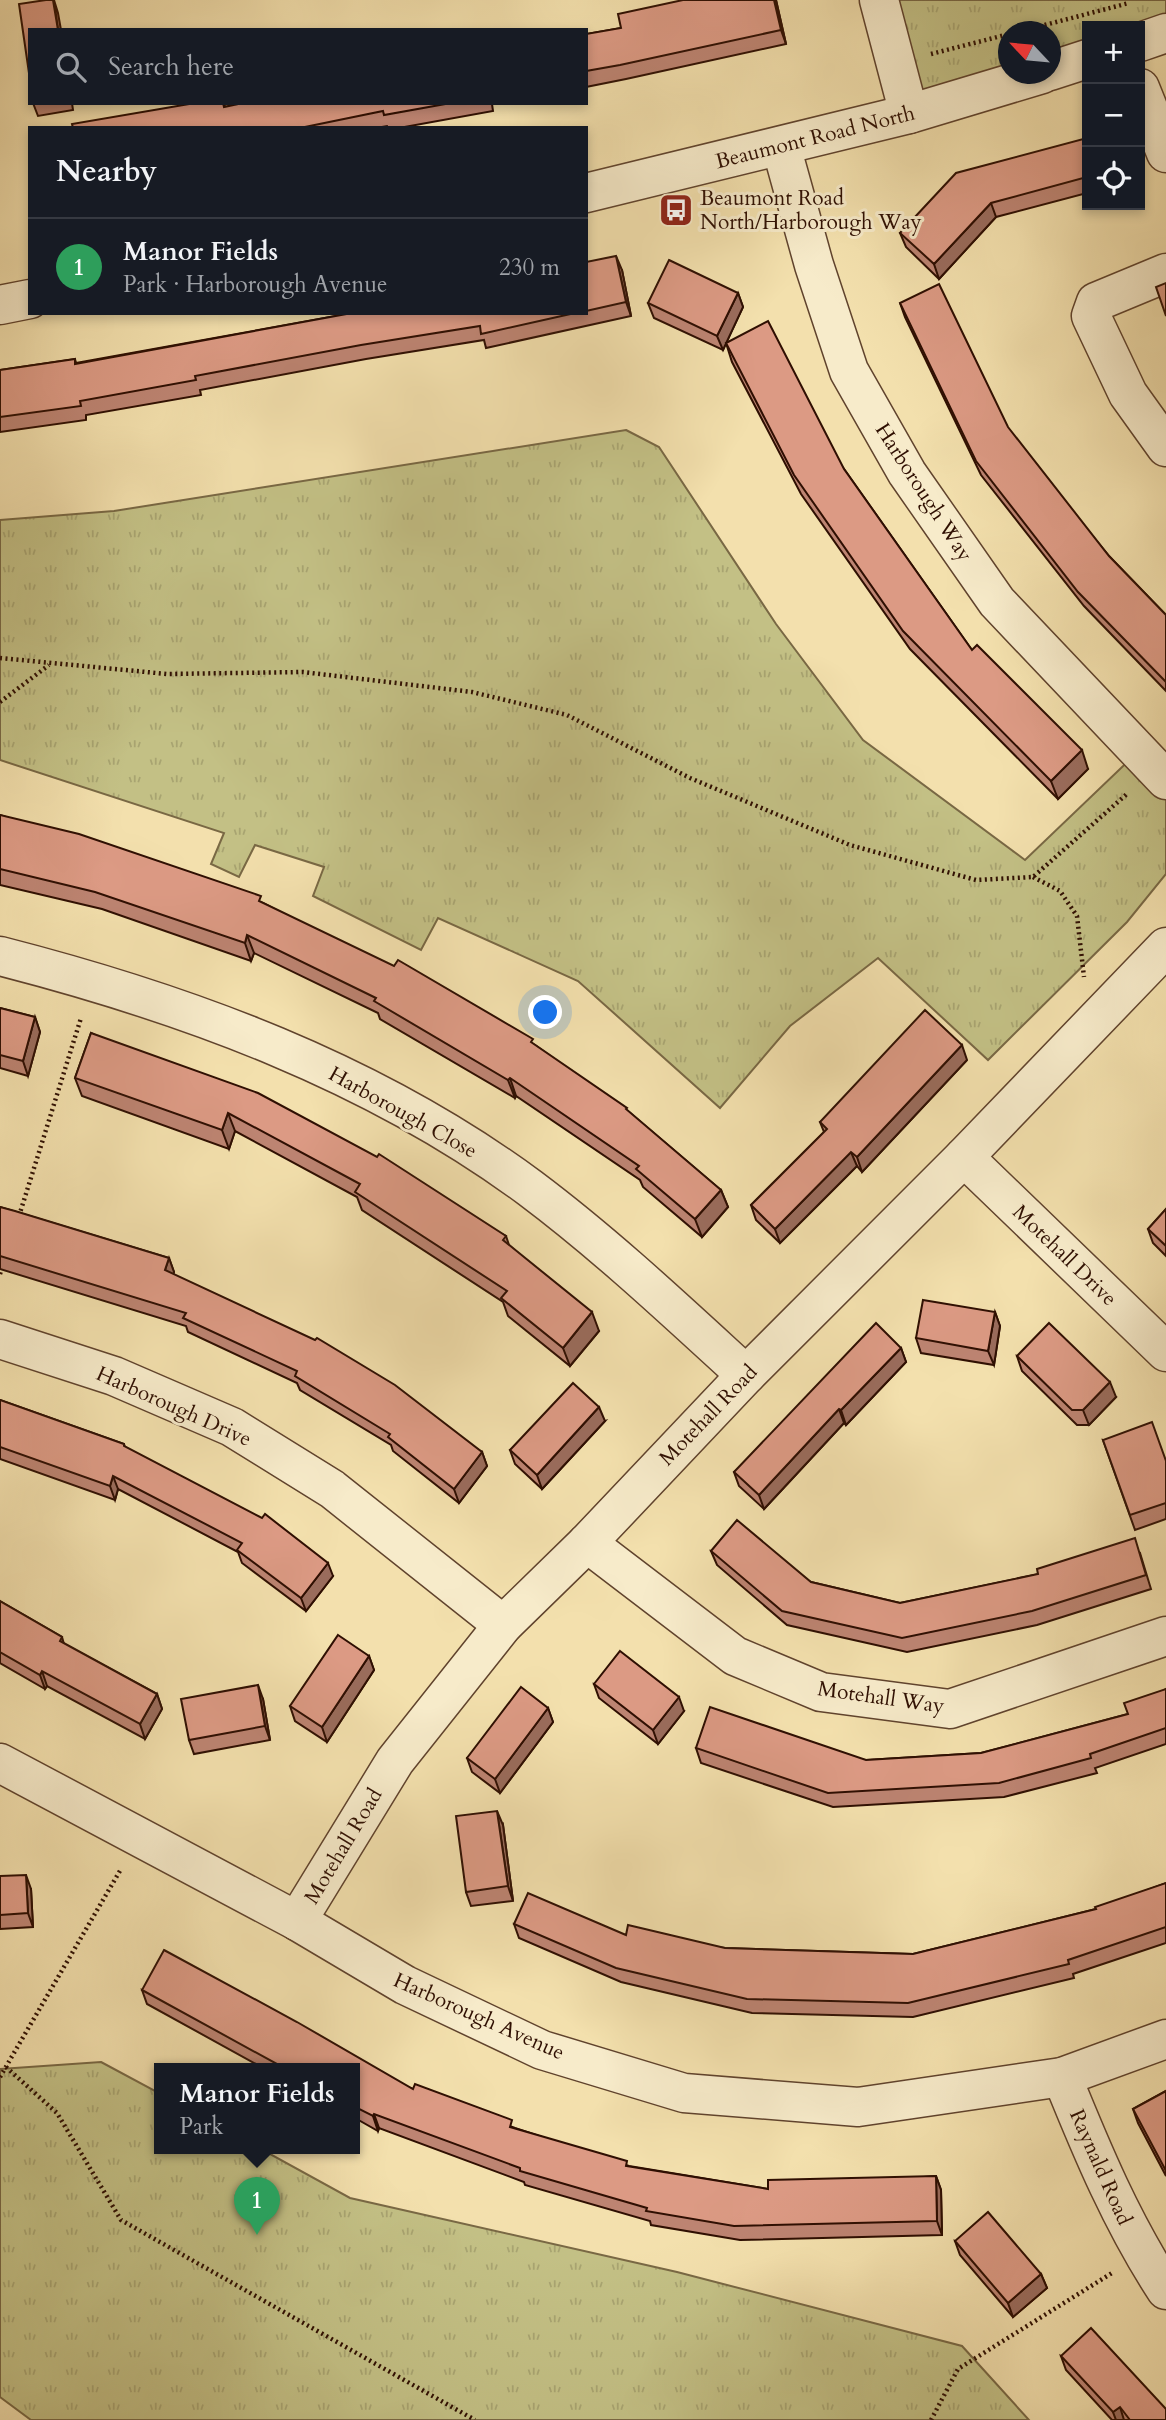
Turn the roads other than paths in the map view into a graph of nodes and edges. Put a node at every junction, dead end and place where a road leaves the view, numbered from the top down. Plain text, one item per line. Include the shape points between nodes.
1 (879, 0) edge
2 (1166, 33) edge
3 (1145, 40) edge
4 (1082, 62) edge
5 (1061, 68) edge
6 (1009, 84) edge
7 (1145, 100) edge
8 (909, 114) junction
9 (781, 146) junction
10 (1166, 153) edge
11 (588, 193) edge
12 (1166, 273) edge
13 (1166, 447) edge
14 (1160, 775) edge
15 (1166, 947) edge
16 (0, 956) edge
17 (964, 1157) junction
18 (0, 1339) edge
19 (1166, 1352) edge
20 (746, 1375) junction
21 (587, 1543) junction
22 (503, 1625) junction
23 (1166, 1636) edge
24 (0, 1763) edge
25 (297, 1921) junction
26 (1166, 2039) edge
27 (1062, 2077) junction
28 (1166, 2290) edge

1 - 8 street
2 - 3 street
4 - 5 street
6 - 8 street, Beaumont Road North
7 - 10 street
8 - 9 street, Beaumont Road North
9 - 11 street, Beaumont Road North
9 - 14 street, Harborough Way via 849,371 907,473 997,602
12 - 13 street via 1096,302 1091,316 1128,394
15 - 17 street, Motehall Road
16 - 20 street, Harborough Close via 93,980 206,1018 316,1063 431,1123 528,1187 621,1260
17 - 19 street, Motehall Drive
17 - 20 street, Motehall Road
18 - 22 street, Harborough Drive via 114,1376 232,1427 332,1489
20 - 21 street, Motehall Road
21 - 22 street, Motehall Road
21 - 23 street, Motehall Way via 734,1656 821,1692 950,1709
22 - 25 street, Motehall Road via 395,1761
24 - 25 street, Harborough Avenue
25 - 27 street, Harborough Avenue via 405,1985 542,2050 684,2093 858,2107
26 - 27 street, Harborough Avenue
27 - 28 street, Raynald Road via 1103,2178

